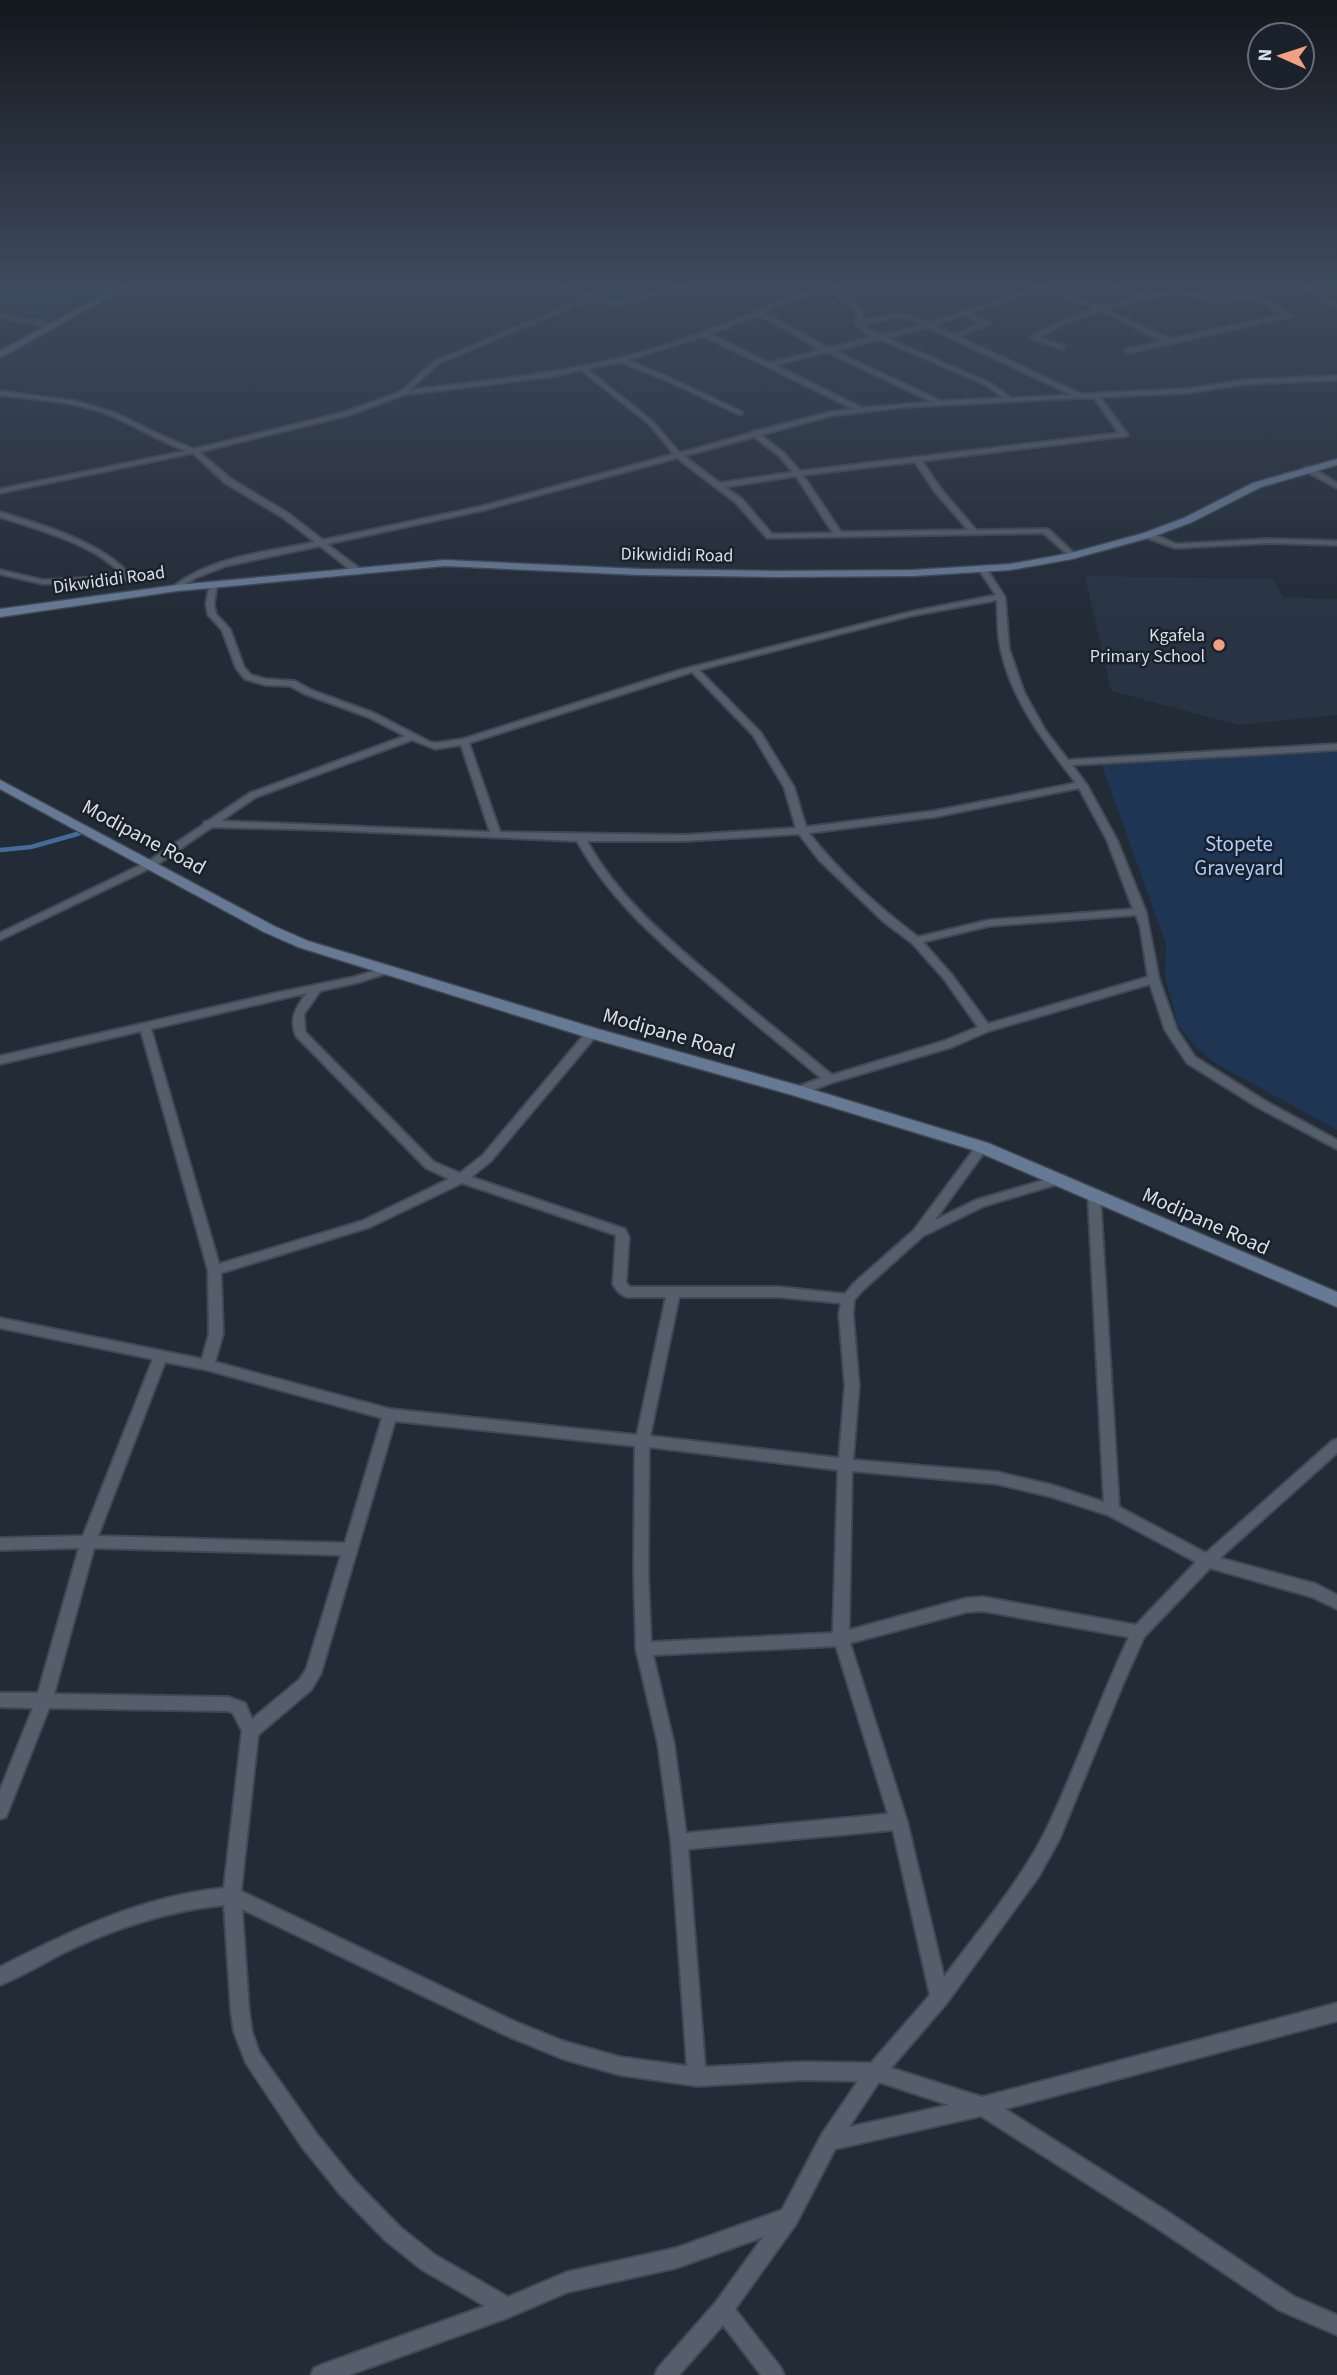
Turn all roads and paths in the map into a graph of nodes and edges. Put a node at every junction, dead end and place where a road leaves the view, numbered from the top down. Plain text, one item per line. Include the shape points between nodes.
1 (20, 396) edge
2 (394, 396) edge
3 (617, 396) edge
4 (704, 396) edge
5 (832, 396) edge
6 (925, 396) edge
7 (1004, 396) edge
8 (1096, 396) junction
9 (1099, 396) edge
10 (1082, 397) joint
11 (1010, 400) junction
12 (940, 403) junction
13 (859, 409) junction
14 (740, 413) dead end
15 (754, 433) junction
16 (194, 451) junction
17 (678, 455) junction
18 (917, 458) junction
19 (1337, 462) edge
20 (1308, 469) junction
21 (801, 473) junction
22 (721, 485) junction
23 (1337, 486) edge
24 (0, 491) edge
25 (0, 514) edge
26 (837, 533) junction
27 (975, 533) junction
28 (1148, 535) junction
29 (321, 541) junction
30 (1337, 543) edge
31 (1072, 556) junction
32 (356, 569) junction
33 (983, 570) junction
34 (0, 572) edge
35 (129, 578) junction
36 (213, 584) junction
37 (177, 588) junction
38 (131, 595) junction
39 (1001, 597) junction
40 (0, 613) edge
41 (694, 670) junction
42 (414, 736) junction
43 (464, 742) junction
44 (1337, 747) edge
45 (1067, 763) junction
46 (0, 784) edge
47 (1082, 785) junction
48 (207, 824) junction
49 (802, 831) junction
50 (495, 833) junction
51 (580, 837) junction
52 (151, 864) junction
53 (1141, 912) junction
54 (0, 937) edge
55 (916, 941) junction
56 (384, 971) junction
57 (1154, 979) junction
58 (316, 988) junction
59 (145, 1027) junction
60 (985, 1028) junction
61 (592, 1033) junction
62 (0, 1060) edge
63 (830, 1079) junction
64 (798, 1091) junction
65 (1337, 1145) edge
66 (982, 1147) junction
67 (463, 1178) junction
68 (1061, 1179) junction
69 (1094, 1194) junction
70 (919, 1233) junction
71 (214, 1270) junction
72 (673, 1293) junction
73 (848, 1300) junction
74 (1337, 1300) edge
75 (0, 1323) edge
76 (161, 1355) junction
77 (207, 1365) junction
78 (390, 1415) junction
79 (642, 1443) junction
80 (1337, 1445) edge
81 (845, 1465) junction
82 (1112, 1510) junction
83 (88, 1542) junction
84 (0, 1544) edge
85 (349, 1549) junction
86 (1207, 1561) junction
87 (1337, 1602) edge
88 (1139, 1632) junction
89 (841, 1639) junction
90 (645, 1649) junction
91 (0, 1700) edge
92 (44, 1700) junction
93 (250, 1731) junction
94 (0, 1811) edge
95 (899, 1821) junction
96 (679, 1842) junction
97 (232, 1896) junction
98 (0, 1976) edge
99 (940, 1998) junction
100 (1337, 2012) edge
101 (875, 2072) junction
102 (697, 2077) junction
103 (984, 2107) junction
104 (830, 2141) junction
105 (789, 2217) junction
106 (507, 2308) junction
107 (723, 2309) junction
108 (1337, 2325) edge
109 (321, 2375) edge
110 (665, 2375) edge
111 (774, 2375) edge

1 - 16 street via 86,405
2 - 16 street via 334,418
3 - 17 street via 650,422
4 - 14 street
5 - 13 street
6 - 12 street
7 - 11 street
8 - 9 street
8 - 10 street
8 - 18 street via 1124,435
10 - 11 street
11 - 12 street
12 - 13 street
13 - 15 street
15 - 17 street
15 - 21 street
16 - 24 street
16 - 29 street via 228,481
17 - 22 street
17 - 29 street via 484,508
18 - 21 street
18 - 27 street via 938,491
19 - 20 street, Dikwididi Road
20 - 23 street
20 - 28 street, Dikwididi Road via 1257,485
21 - 22 street
21 - 26 street
22 - 26 street via 770,536
25 - 35 street via 68,538 115,562
26 - 27 street
27 - 31 street via 1045,531
28 - 30 street via 1178,546
28 - 31 street, Dikwididi Road
29 - 32 street
29 - 37 street via 203,571
31 - 33 street, Dikwididi Road
32 - 33 street, Dikwididi Road via 444,563 677,573
32 - 36 street, Dikwididi Road
33 - 39 street
34 - 35 street via 43,582
35 - 38 street
36 - 37 street, Dikwididi Road
36 - 42 street via 210,611 226,629 240,668 248,677 292,683
37 - 38 street, Dikwididi Road
38 - 40 street, Dikwididi Road
39 - 41 street via 910,614
39 - 45 street via 1005,649 1020,692 1041,731
41 - 43 street
41 - 49 street via 756,733 789,787
42 - 43 street via 435,746
42 - 48 street via 270,788
43 - 50 street
44 - 45 street
45 - 47 street
46 - 52 street, Modipane Road
47 - 49 street via 986,806
47 - 53 street via 1112,840
48 - 50 street
48 - 52 street
49 - 51 street via 681,838
49 - 55 street via 850,885
50 - 51 street
51 - 63 street via 626,904
52 - 54 street
52 - 56 street, Modipane Road via 283,936
53 - 55 street via 989,923
53 - 57 street
55 - 60 street
56 - 58 street
56 - 61 street, Modipane Road
57 - 60 street
57 - 65 street via 1171,1030 1191,1060
58 - 59 street
58 - 67 street via 298,1015 300,1033 429,1165
59 - 62 street
59 - 71 street
60 - 63 street via 948,1044
61 - 64 street, Modipane Road
61 - 67 street via 487,1158
63 - 64 street
64 - 66 street, Modipane Road
66 - 68 street, Modipane Road
66 - 70 street
67 - 71 street via 366,1224
67 - 72 street via 621,1232 619,1284 627,1292
68 - 69 street, Modipane Road
68 - 70 street via 980,1203
69 - 74 street, Modipane Road
69 - 82 street
70 - 73 street
71 - 77 street via 216,1334
72 - 73 street via 779,1292
72 - 79 street
73 - 81 street via 852,1387
75 - 76 street
76 - 77 street
76 - 83 street
77 - 78 street
78 - 79 street
78 - 85 street
79 - 81 street
79 - 90 street
80 - 86 street
81 - 82 street via 997,1478
81 - 89 street
82 - 86 street
83 - 84 street
83 - 85 street
83 - 92 street
85 - 93 street via 313,1672 305,1685
86 - 87 street via 1316,1591
86 - 88 street
88 - 89 street via 983,1604
88 - 99 street via 1047,1846
89 - 90 street
89 - 95 street
90 - 96 street via 666,1744
91 - 92 street
92 - 93 street via 229,1704 240,1708
92 - 94 street
93 - 97 street
95 - 96 street
95 - 99 street
96 - 102 street
97 - 98 street via 192,1898 150,1908 78,1936
97 - 102 street via 562,2050 620,2066
97 - 106 street via 243,2032 252,2057 280,2099 347,2187 393,2234 428,2262
99 - 101 street
100 - 103 street
101 - 102 street
101 - 103 street
101 - 104 street
103 - 104 street
103 - 108 street via 1286,2302
104 - 105 street
105 - 106 street via 677,2258 567,2282
105 - 107 street
106 - 109 street
107 - 110 street
107 - 111 street

